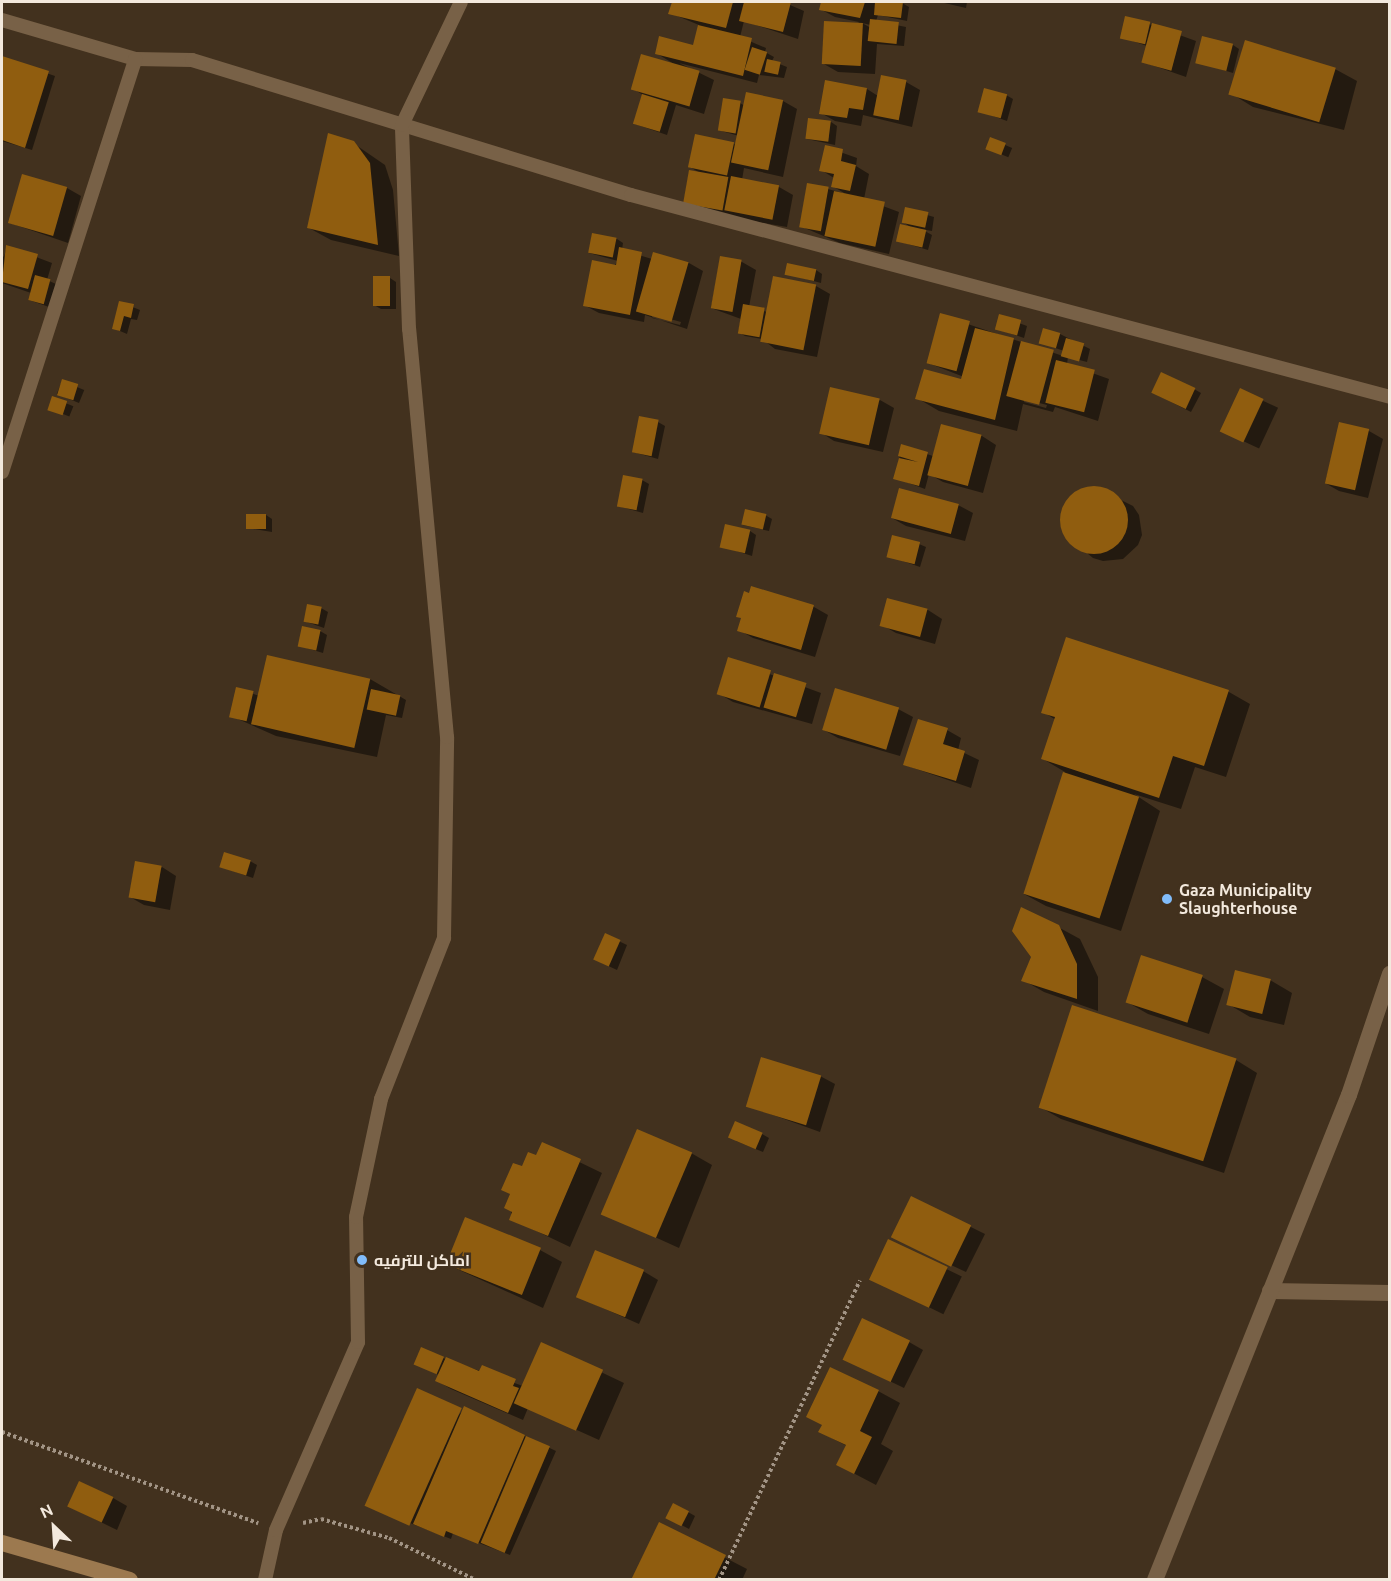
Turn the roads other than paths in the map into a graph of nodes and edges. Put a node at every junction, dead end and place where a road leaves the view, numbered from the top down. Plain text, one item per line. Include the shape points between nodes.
1 (460, 2) edge
2 (2, 20) edge
3 (135, 59) junction
4 (402, 125) junction
5 (1389, 397) edge
6 (2, 472) edge
7 (1389, 974) edge
8 (1270, 1291) junction
9 (1389, 1293) edge
10 (2, 1543) edge
11 (130, 1580) edge
12 (265, 1580) edge
13 (1155, 1580) edge

1 - 4 lane
2 - 3 lane
3 - 4 lane via 192,60
3 - 6 lane
4 - 5 lane via 631,195
4 - 12 lane via 409,329 447,737 444,938 381,1099 356,1217 358,1342 276,1530
7 - 8 street via 1349,1095
8 - 9 street
8 - 13 street
10 - 11 main road

